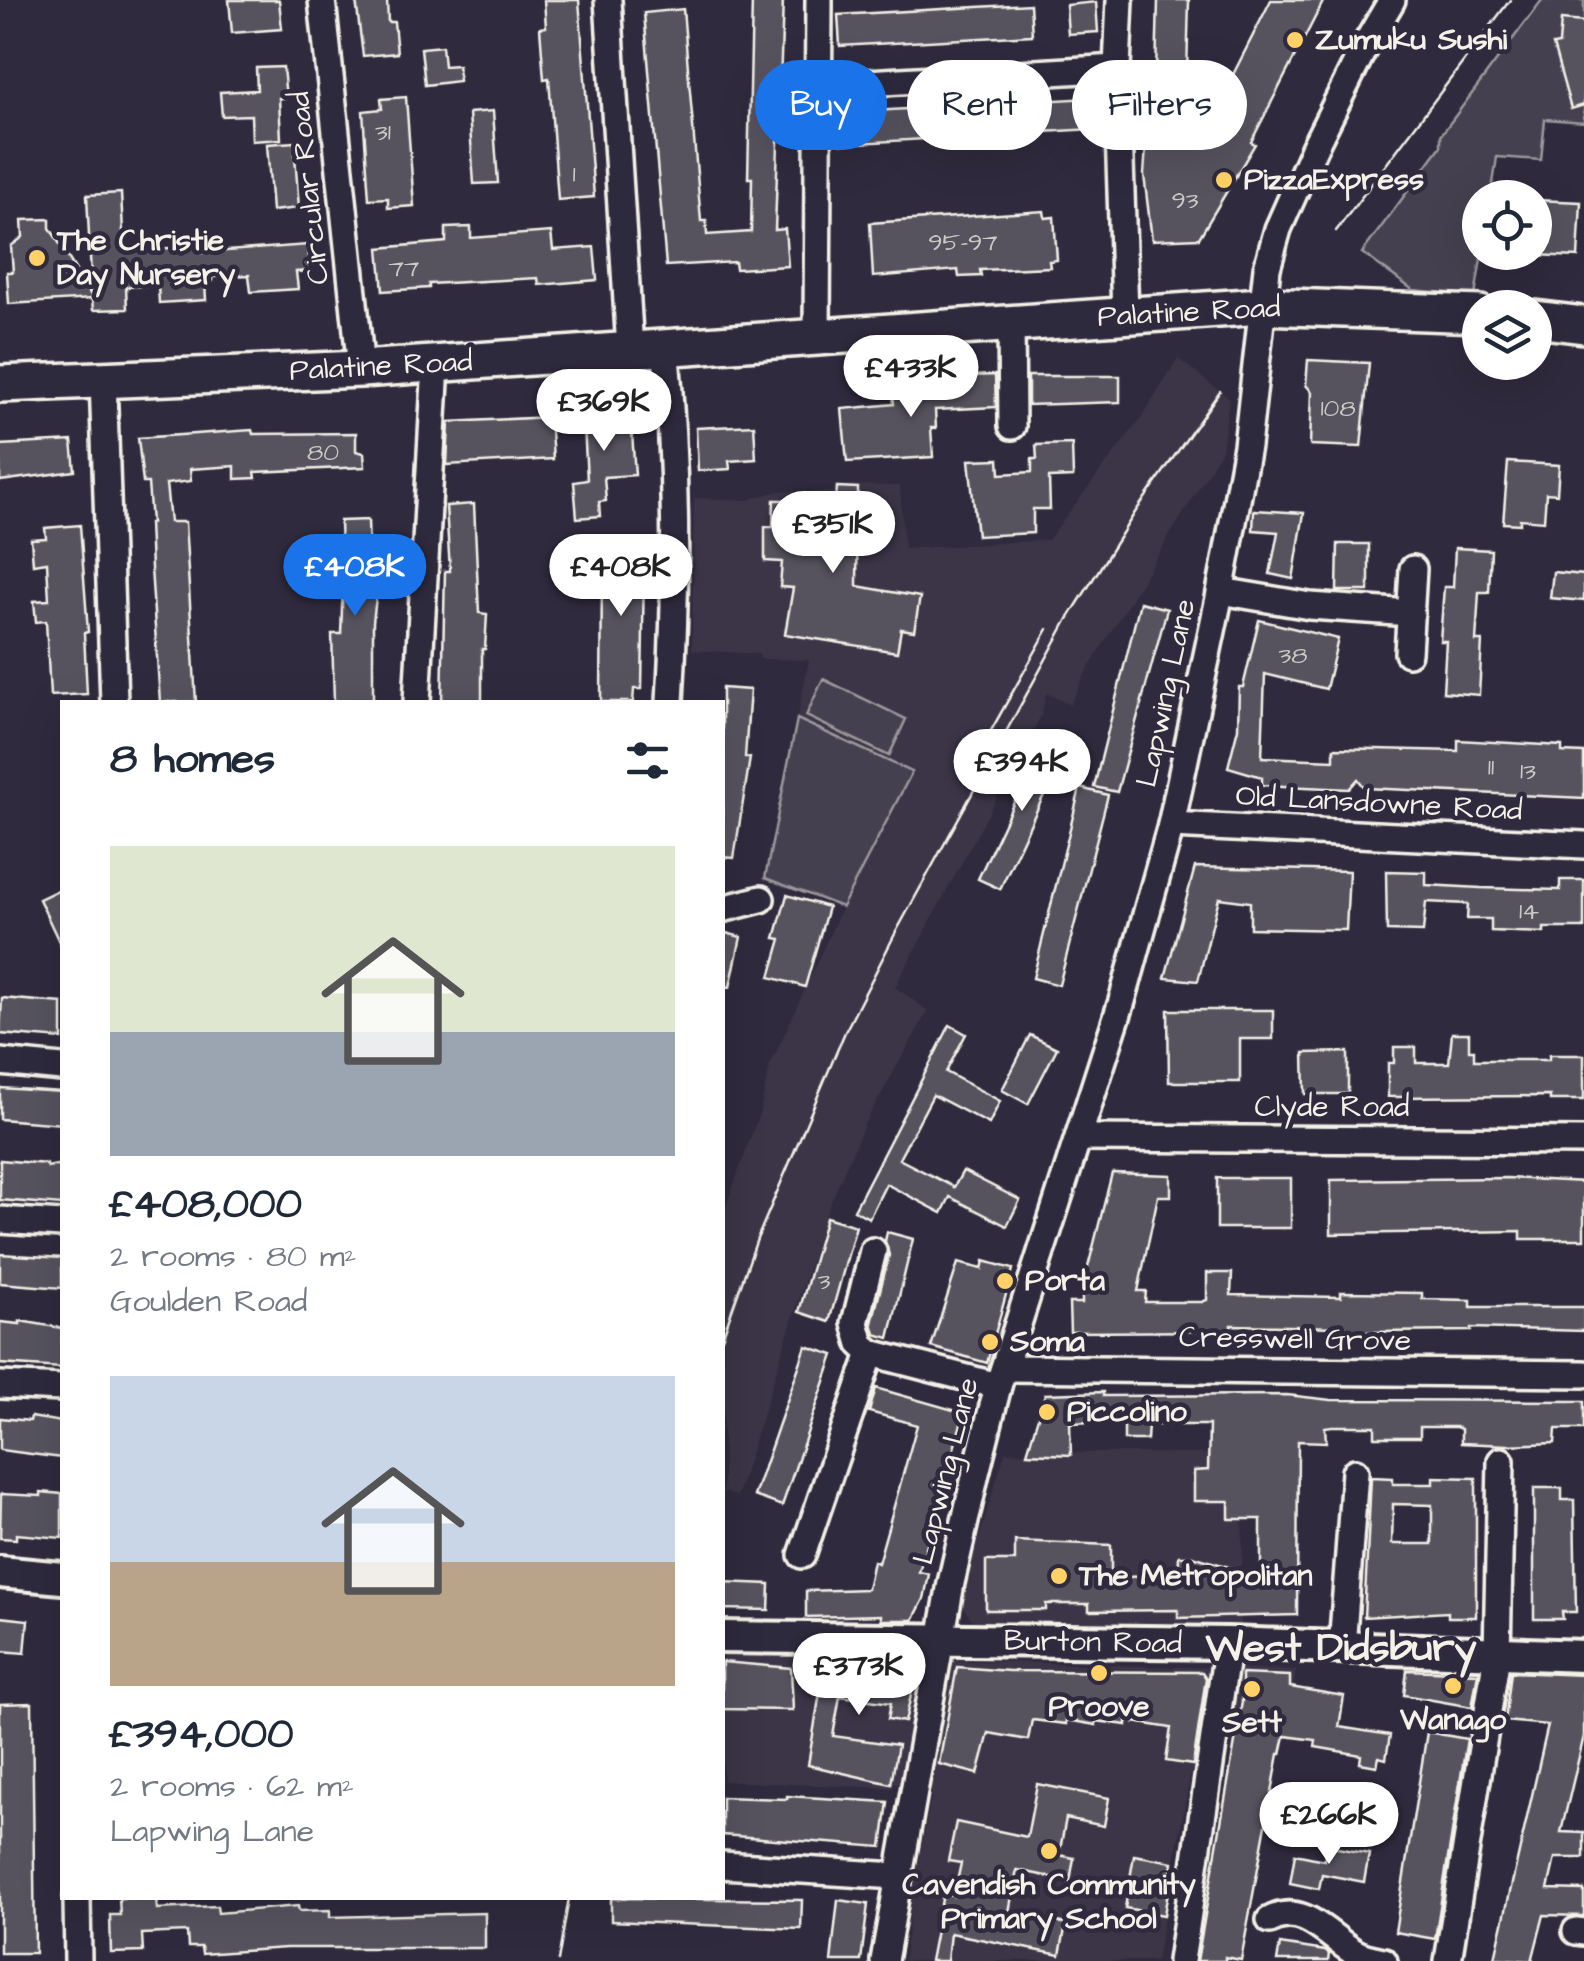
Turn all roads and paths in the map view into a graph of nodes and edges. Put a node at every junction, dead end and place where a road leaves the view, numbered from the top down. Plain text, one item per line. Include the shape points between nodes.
1 (322, 0) edge
2 (608, 0) edge
3 (818, 0) edge
4 (1120, 0) edge
5 (1392, 0) edge
6 (817, 60) edge
7 (1118, 60) edge
8 (1072, 71) edge
9 (887, 82) edge
10 (817, 150) edge
11 (1120, 150) edge
12 (1262, 306) junction
13 (1462, 313) edge
14 (1125, 314) junction
15 (1552, 321) edge
16 (1011, 324) junction
17 (1584, 325) edge
18 (817, 336) junction
19 (665, 346) junction
20 (630, 349) junction
21 (436, 364) junction
22 (361, 369) junction
23 (102, 378) junction
24 (0, 384) edge
25 (1012, 426) dead end
26 (1412, 569) dead end
27 (1221, 591) junction
28 (1410, 613) junction
29 (1408, 653) dead end
30 (114, 700) edge
31 (417, 700) edge
32 (670, 700) edge
33 (1171, 825) junction
34 (1584, 845) edge
35 (760, 898) dead end
36 (725, 908) edge
37 (0, 1062) edge
38 (60, 1068) edge
39 (1079, 1138) junction
40 (1584, 1140) edge
41 (0, 1220) edge
42 (60, 1224) edge
43 (873, 1251) dead end
44 (870, 1354) junction
45 (1584, 1374) edge
46 (1002, 1377) junction
47 (0, 1386) edge
48 (60, 1388) edge
49 (1501, 1461) dead end
50 (1355, 1472) dead end
51 (802, 1554) dead end
52 (0, 1572) edge
53 (60, 1578) edge
54 (725, 1637) edge
55 (940, 1639) junction
56 (1228, 1642) junction
57 (1342, 1648) junction
58 (1497, 1655) junction
59 (1584, 1656) edge
60 (725, 1865) edge
61 (897, 1876) junction
62 (77, 1900) edge
63 (1270, 1920) dead end
64 (78, 1961) edge
65 (884, 1961) edge
66 (1180, 1961) edge
67 (1384, 1961) edge
68 (1448, 1961) edge

1 - 22 street, Circular Road
2 - 20 street
3 - 6 street
4 - 7 street
5 - 12 street, Lapwing Lane via 1278,229
8 - 9 street
10 - 18 street
11 - 14 street
12 - 13 main road, Palatine Road
12 - 14 main road, Palatine Road
12 - 27 street, Lapwing Lane via 1248,446
14 - 16 main road, Palatine Road
15 - 17 main road
16 - 18 main road, Palatine Road
16 - 25 street
18 - 19 main road, Palatine Road
19 - 20 main road, Palatine Road
19 - 32 street via 674,489
20 - 21 main road, Palatine Road
21 - 22 main road, Palatine Road
21 - 31 street
22 - 23 main road, Palatine Road
23 - 24 main road, Palatine Road
23 - 30 street
26 - 28 street
27 - 28 street
27 - 33 street, Lapwing Lane
28 - 29 street
33 - 34 street, Old Lansdowne Road
33 - 39 street, Lapwing Lane
35 - 36 street
37 - 38 street
39 - 40 street, Clyde Road
39 - 46 street, Lapwing Lane
41 - 42 street
43 - 44 street via 855,1324
44 - 46 street, Cresswell Grove
44 - 51 street
45 - 46 street, Cresswell Grove
46 - 55 street, Lapwing Lane
47 - 48 street
49 - 58 street
50 - 57 street
52 - 53 street
54 - 55 street, Burton Road
55 - 56 street, Burton Road
55 - 61 street, Lapwing Lane
56 - 57 street, Burton Road
56 - 66 street
57 - 58 street, Burton Road
58 - 59 street, Burton Road
58 - 68 street
60 - 61 street
61 - 65 street, Lapwing Lane
62 - 64 street
63 - 67 street via 1281,1914 1309,1918 1350,1950

